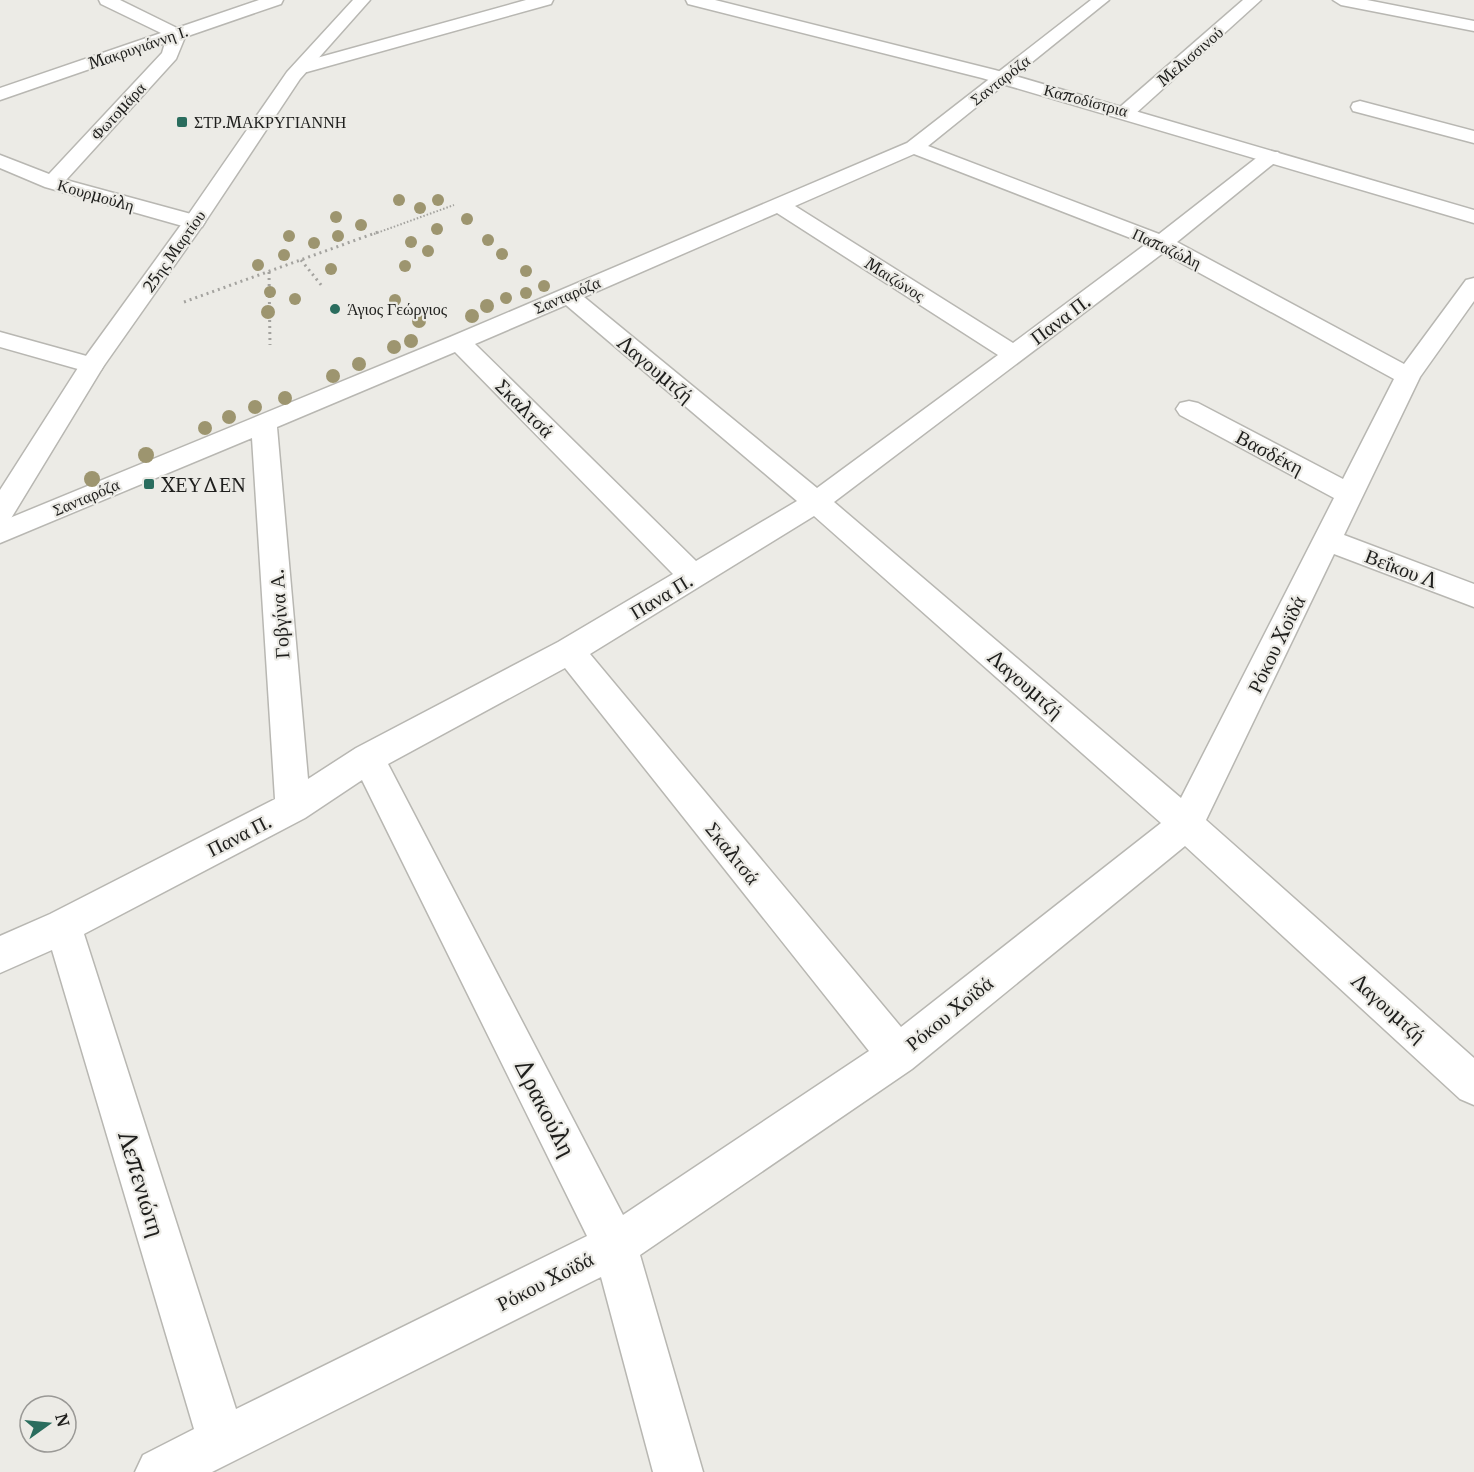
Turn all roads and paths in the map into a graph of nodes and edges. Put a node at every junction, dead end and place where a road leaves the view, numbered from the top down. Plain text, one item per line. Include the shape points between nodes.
1 (107, 0) edge
2 (275, 0) edge
3 (362, 0) edge
4 (545, 0) edge
5 (1253, 0) edge
6 (1341, 0) edge
7 (1430, 0) edge
8 (703, 1) edge
9 (1068, 3) dead end
10 (1094, 5) edge
11 (1418, 16) junction
12 (1474, 26) edge
13 (177, 34) junction
14 (301, 68) junction
15 (1003, 77) junction
16 (0, 94) edge
17 (1360, 106) dead end
18 (1127, 111) junction
19 (1474, 137) edge
20 (914, 147) junction
21 (1271, 156) junction
22 (0, 161) edge
23 (52, 183) junction
24 (777, 204) junction
25 (454, 205) dead end
26 (1474, 217) edge
27 (194, 222) junction
28 (1162, 243) junction
29 (301, 260) junction
30 (269, 272) junction
31 (1474, 285) edge
32 (322, 286) dead end
33 (568, 295) junction
34 (122, 324) junction
35 (0, 339) edge
36 (459, 342) junction
37 (270, 345) dead end
38 (1012, 354) junction
39 (92, 365) junction
40 (1408, 376) junction
41 (1189, 409) dead end
42 (264, 422) junction
43 (1351, 495) junction
44 (816, 502) junction
45 (0, 513) edge
46 (0, 533) edge
47 (1328, 540) junction
48 (694, 577) junction
49 (1474, 596) edge
50 (569, 651) junction
51 (368, 758) junction
52 (293, 807) junction
53 (1186, 824) junction
54 (63, 926) junction
55 (0, 955) edge
56 (898, 1055) junction
57 (1474, 1085) edge
58 (615, 1246) junction
59 (222, 1442) junction
60 (160, 1472) edge
61 (678, 1472) edge

1 - 13 street
2 - 13 street, Μακρυγιάννη Ι.
3 - 14 street, 25ης Μαρτίου
4 - 14 street
5 - 18 street, Μελισσινού
6 - 11 street
7 - 11 street
8 - 15 street, Καποδίστρια
9 - 10 street
10 - 15 street, Σανταρόζα
11 - 12 street
13 - 16 street, Μακρυγιάννη Ι.
13 - 23 street, Φωτομάρα via 170,55
14 - 27 street, 25ης Μαρτίου
15 - 18 street, Καποδίστρια
15 - 20 street, Σανταρόζα
17 - 19 street
18 - 21 street, Καποδίστρια
20 - 24 street, Σανταρόζα
20 - 28 street, Παπαζώλη
21 - 26 street, Καποδίστρια
21 - 28 street, Πανα Π.
22 - 23 street, Κουρμούλη
23 - 27 street, Κουρμούλη
24 - 33 street, Σανταρόζα
24 - 38 street, Μαιζώνος
25 - 29 path
27 - 34 street, 25ης Μαρτίου
28 - 38 street, Πανα Π.
28 - 40 street, Παπαζώλη
29 - 30 path
29 - 32 path
30 - 34 path
30 - 37 path
31 - 40 street, Ρόκου Χοϊδά
33 - 36 street, Σανταρόζα
33 - 44 street, Λαγουμτζή
34 - 39 street, 25ης Μαρτίου
35 - 39 street
36 - 42 street, Σανταρόζα
36 - 48 street, Σκαλτσά
38 - 44 street, Πανα Π.
39 - 45 street, 25ης Μαρτίου
40 - 43 street, Ρόκου Χοϊδά
41 - 43 street, Βασδέκη
42 - 46 street, Σανταρόζα
42 - 52 street, Γοβγίνα Α.
43 - 47 street, Ρόκου Χοϊδά
44 - 48 street, Πανα Π.
44 - 53 street, Λαγουμτζή
47 - 49 street, Βεΐκου Λ
47 - 53 street, Ρόκου Χοϊδά
48 - 50 street, Πανα Π.
50 - 51 street, Πανα Π.
50 - 56 street, Σκαλτσά
51 - 52 street, Πανα Π.
51 - 58 street, Δρακούλη
52 - 54 street, Πανα Π.
53 - 56 street, Ρόκου Χοϊδά
53 - 57 street, Λαγουμτζή
54 - 55 street, Πανα Π.
54 - 59 street, Λεπενιώτη
56 - 58 street, Ρόκου Χοϊδά
58 - 59 street, Ρόκου Χοϊδά
58 - 61 street, Δρακούλη
59 - 60 street, Ρόκου Χοϊδά

